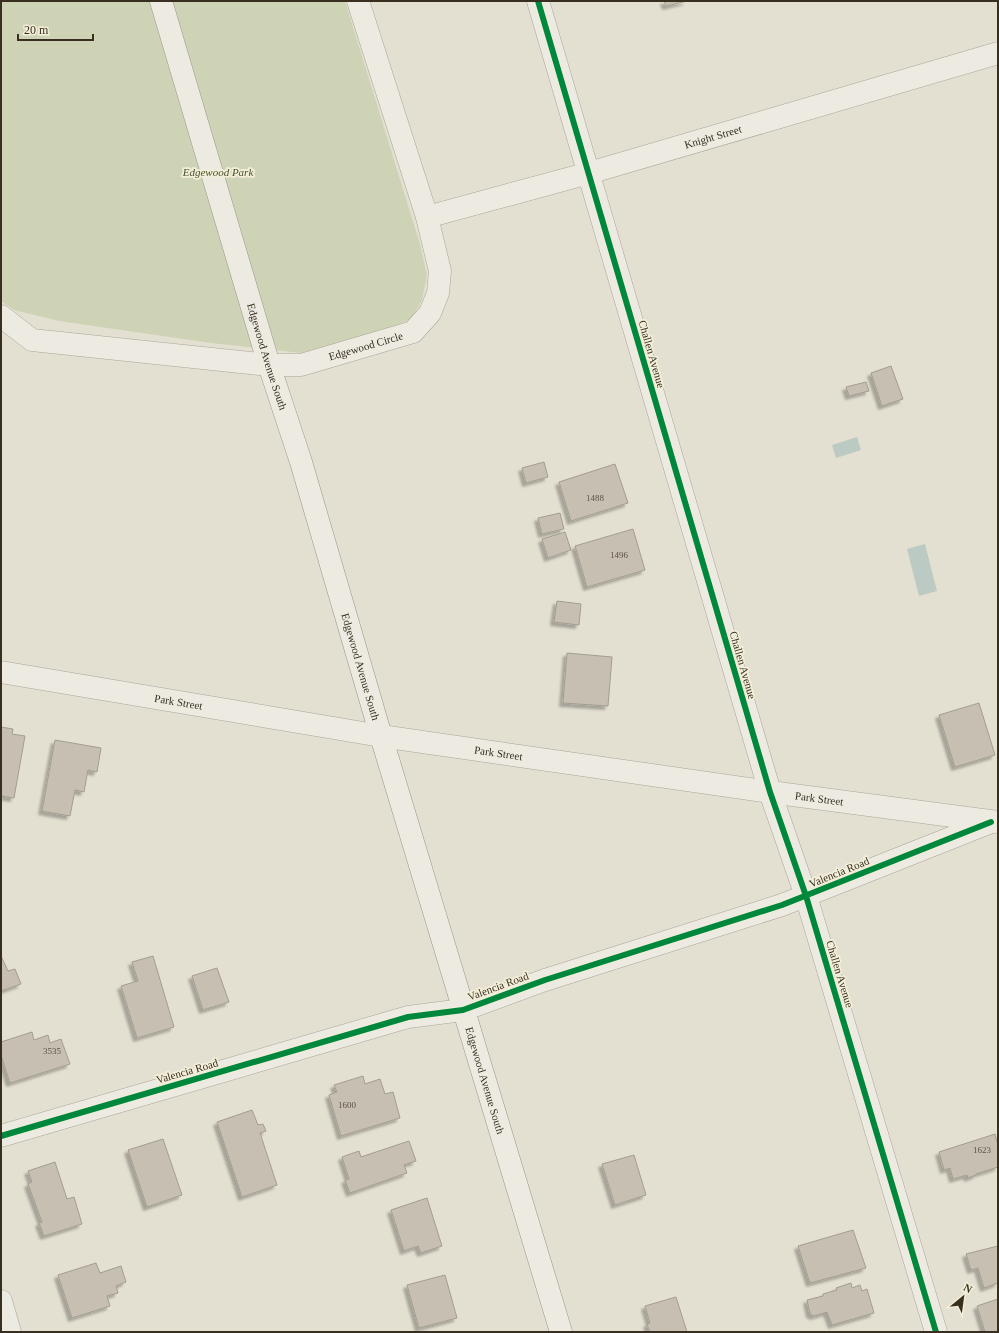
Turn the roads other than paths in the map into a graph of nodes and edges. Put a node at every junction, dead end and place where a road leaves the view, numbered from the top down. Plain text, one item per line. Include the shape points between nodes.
1 (162, 1) edge
2 (358, 1) edge
3 (538, 1) edge
4 (998, 54) edge
5 (589, 172) junction
6 (427, 218) junction
7 (1, 316) edge
8 (269, 365) junction
9 (1, 672) edge
10 (381, 736) junction
11 (770, 792) junction
12 (995, 822) edge
13 (806, 896) junction
14 (463, 1010) junction
15 (1, 1136) edge
16 (1, 1301) edge
17 (10, 1332) edge
18 (561, 1332) edge
19 (936, 1332) edge

1 - 8 street, Edgewood Avenue South
2 - 6 street, Edgewood Circle
3 - 5 street, Challen Avenue
4 - 5 street, Knight Street
5 - 6 street, Knight Street
5 - 11 street, Challen Avenue
6 - 8 street, Edgewood Circle via 440,271 438,293 430,313 413,332 301,365
7 - 8 street, Edgewood Circle via 32,340
8 - 10 street, Edgewood Avenue South via 301,462
9 - 10 street, Park Street
10 - 11 street, Park Street
10 - 14 street, Edgewood Avenue South
11 - 12 street, Park Street
11 - 13 street, Challen Avenue
12 - 13 street, Valencia Road
13 - 14 street, Valencia Road via 544,980
13 - 19 street, Challen Avenue
14 - 15 street, Valencia Road via 408,1017
14 - 18 street, Edgewood Avenue South
16 - 17 street

